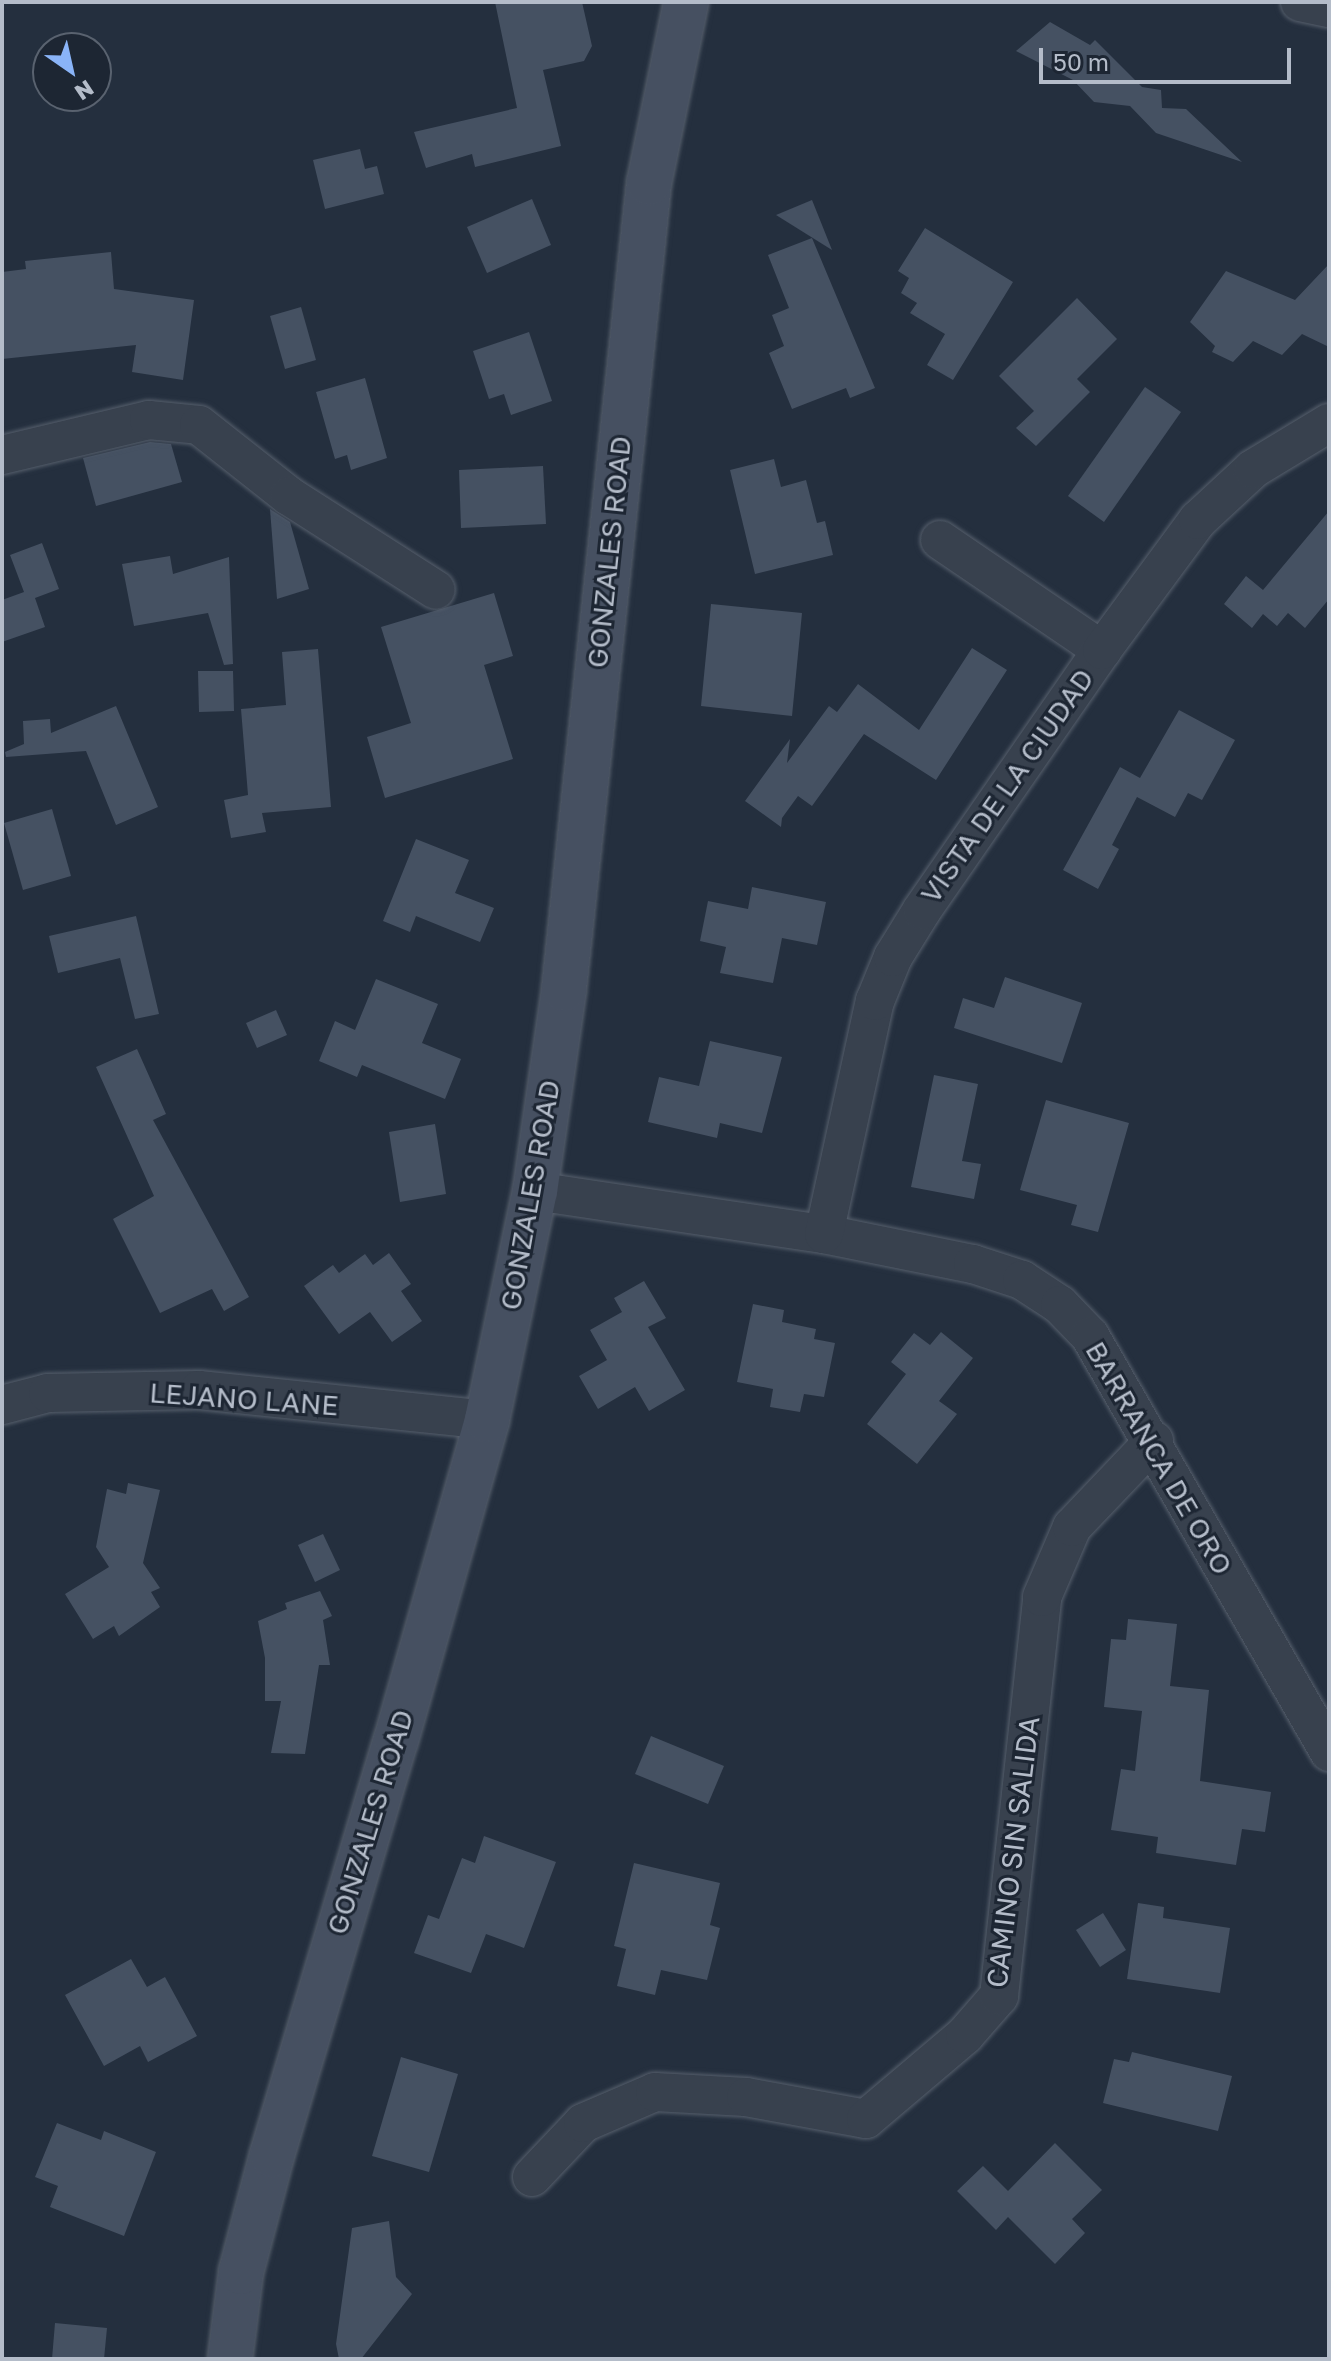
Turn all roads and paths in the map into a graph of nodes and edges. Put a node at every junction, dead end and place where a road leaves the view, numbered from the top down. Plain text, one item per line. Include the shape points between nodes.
1 (686, 2) edge
2 (1300, 2) edge
3 (1329, 8) edge
4 (1329, 423) edge
5 (2, 455) edge
6 (940, 540) dead end
7 (436, 590) dead end
8 (1102, 650) junction
9 (535, 1191) junction
10 (824, 1234) junction
11 (2, 1405) edge
12 (487, 1420) junction
13 (1154, 1441) junction
14 (1329, 1752) edge
15 (532, 2177) dead end
16 (230, 2359) edge

1 - 9 street, GONZALES ROAD via 649,183 564,989
2 - 3 street
4 - 8 street, VISTA DE LA CIUDAD via 1253,469 1198,520
5 - 7 street via 149,420 199,425 289,496
6 - 8 street
8 - 10 street, VISTA DE LA CIUDAD via 893,957 875,1001
9 - 10 street, BARRANCA DE ORO
9 - 12 street, GONZALES ROAD
10 - 13 street, BARRANCA DE ORO via 973,1264 1022,1280 1060,1305 1090,1336
11 - 12 street, LEJANO LANE via 48,1393 199,1390
12 - 16 street, GONZALES ROAD via 272,2155 241,2272
13 - 14 street, BARRANCA DE ORO
13 - 15 street, CAMINO SIN SALIDA via 1072,1527 1042,1597 999,1996 965,2035 866,2119 746,2097 655,2092 583,2123

